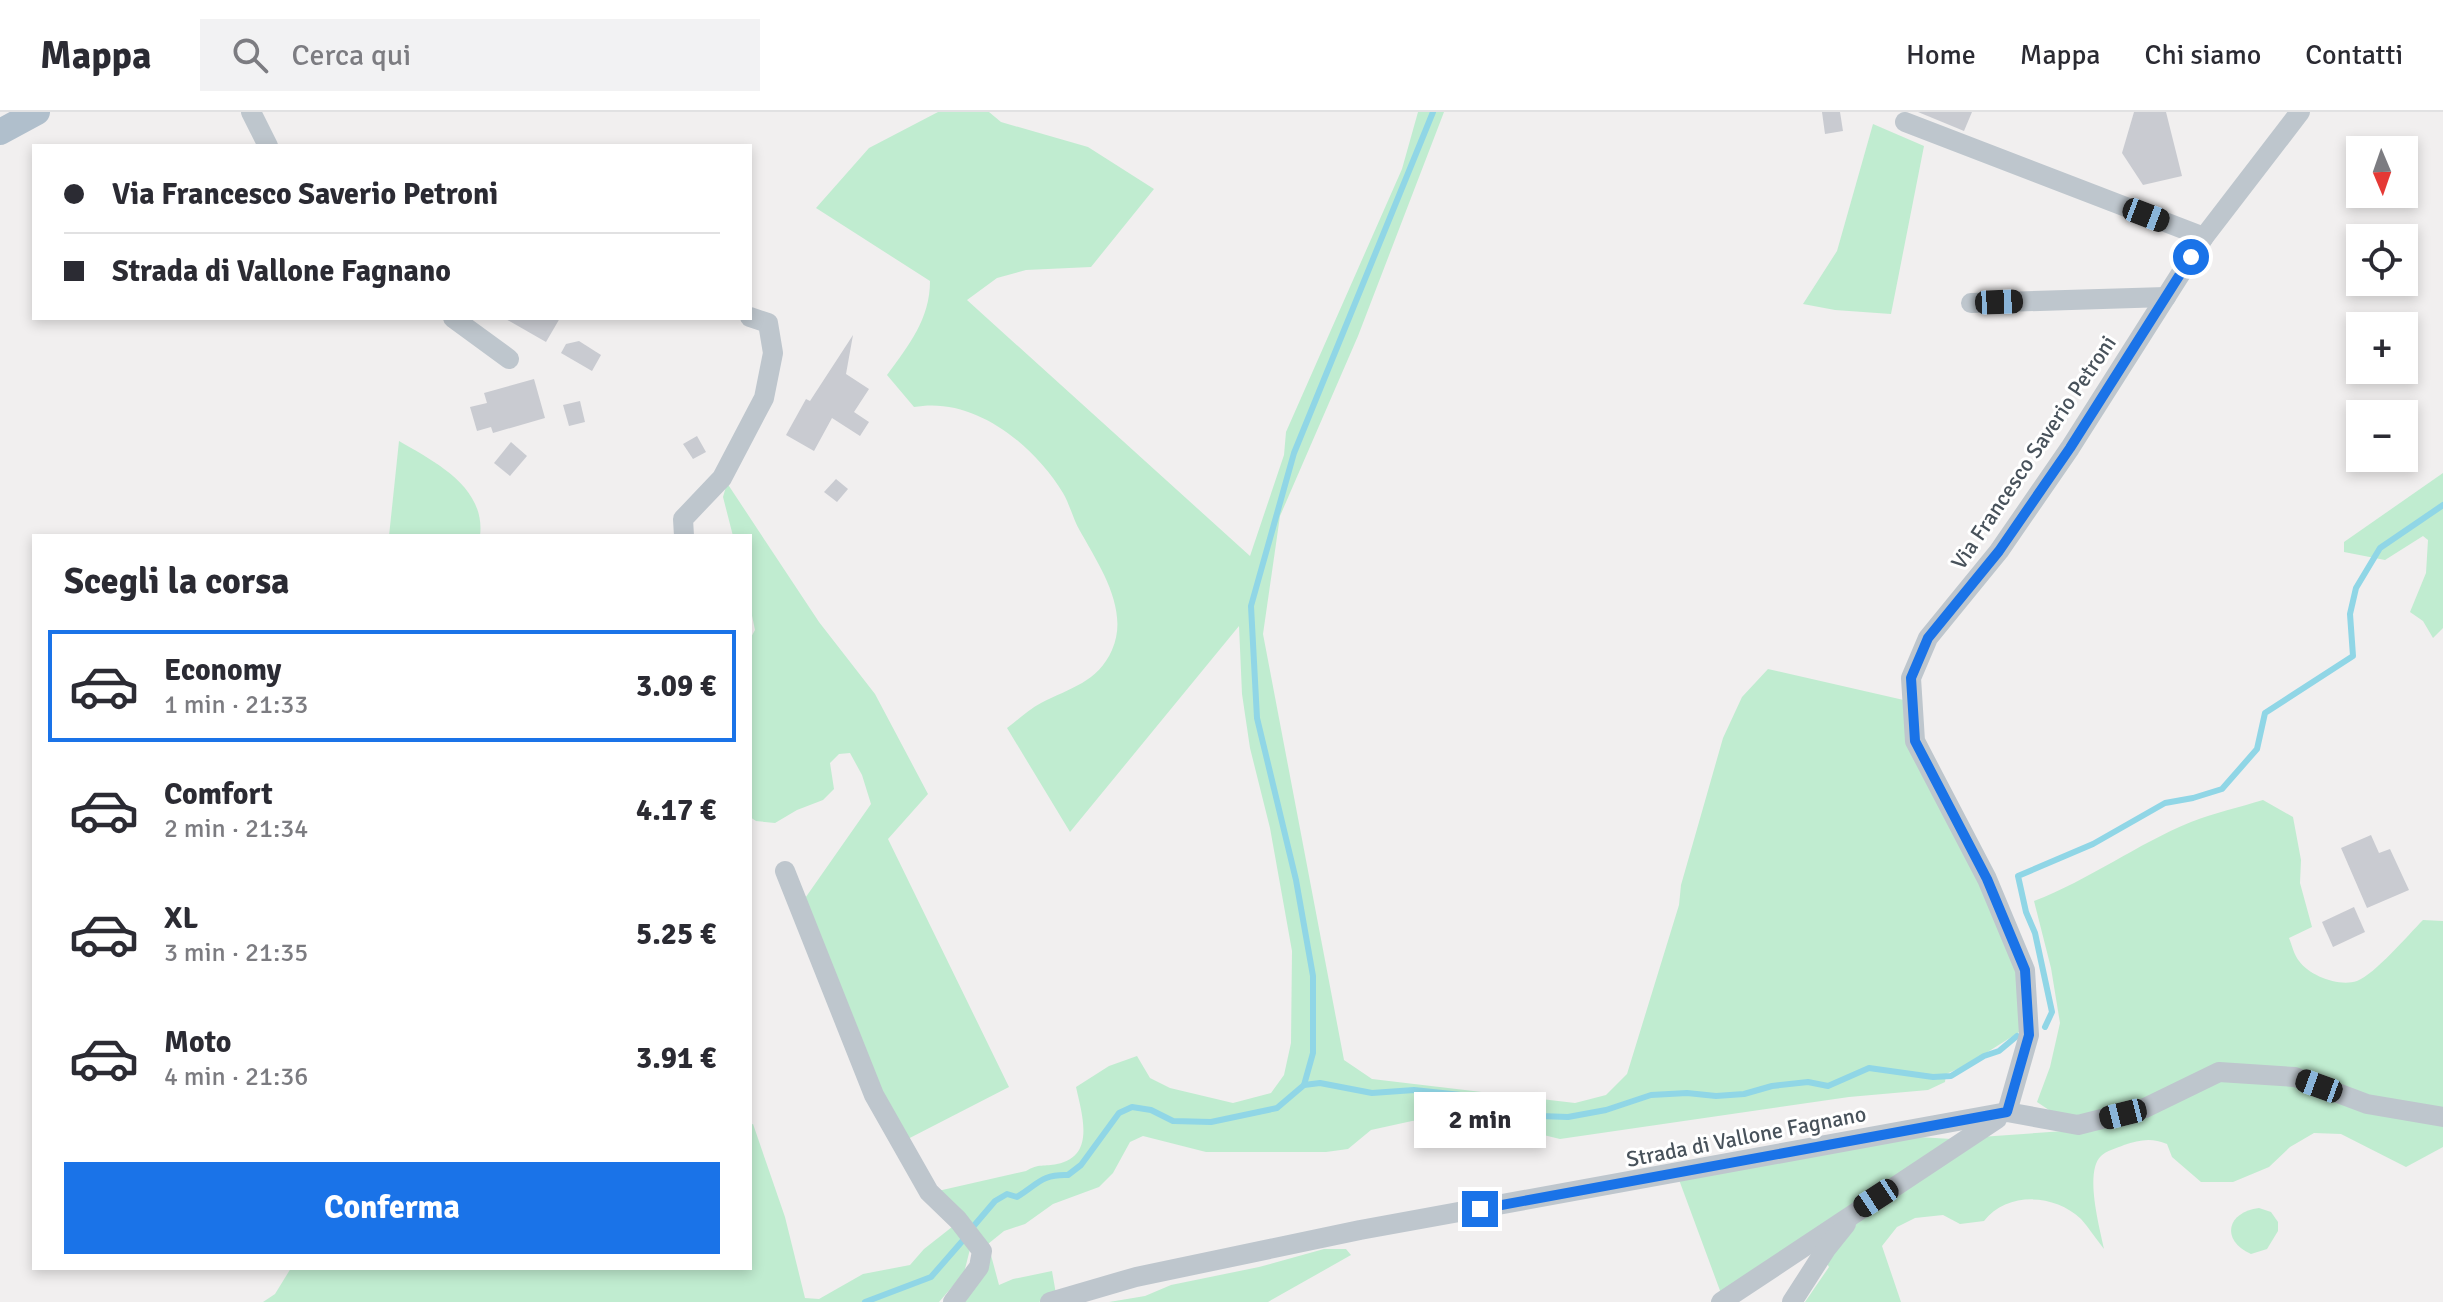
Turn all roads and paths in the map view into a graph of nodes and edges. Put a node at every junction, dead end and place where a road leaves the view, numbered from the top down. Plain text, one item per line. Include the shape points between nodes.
1 (37, 112) edge
2 (251, 112) edge
3 (2300, 112) edge
4 (1905, 122) dead end
5 (0, 132) edge
6 (267, 144) edge
7 (2204, 237) junction
8 (2166, 297) junction
9 (1971, 303) dead end
10 (752, 318) edge
11 (456, 320) edge
12 (509, 359) dead end
13 (684, 534) edge
14 (785, 871) dead end
15 (2007, 1112) junction
16 (2443, 1117) edge
17 (1858, 1209) junction
18 (953, 1302) edge
19 (1050, 1302) edge
20 (1721, 1302) edge
21 (1792, 1302) edge

1 - 5 main road
2 - 6 street
3 - 7 street, Via Francesco Saverio Petroni
4 - 7 street
7 - 8 street, Via Francesco Saverio Petroni
8 - 9 street
8 - 15 street, Via Francesco Saverio Petroni via 1999,551 1928,638 1911,678 1915,741 1987,879 2025,970 2029,1035
10 - 13 street via 768,323 773,353 764,398 722,478 683,519
11 - 12 street
14 - 18 street via 874,1095 929,1192 982,1251 979,1267
15 - 16 street, Strada di Vallone Fagnano via 2078,1125 2145,1108 2219,1072 2295,1077 2367,1104
15 - 17 street
15 - 19 street, Strada di Vallone Fagnano via 1360,1230 1136,1277
17 - 20 street
17 - 21 street

